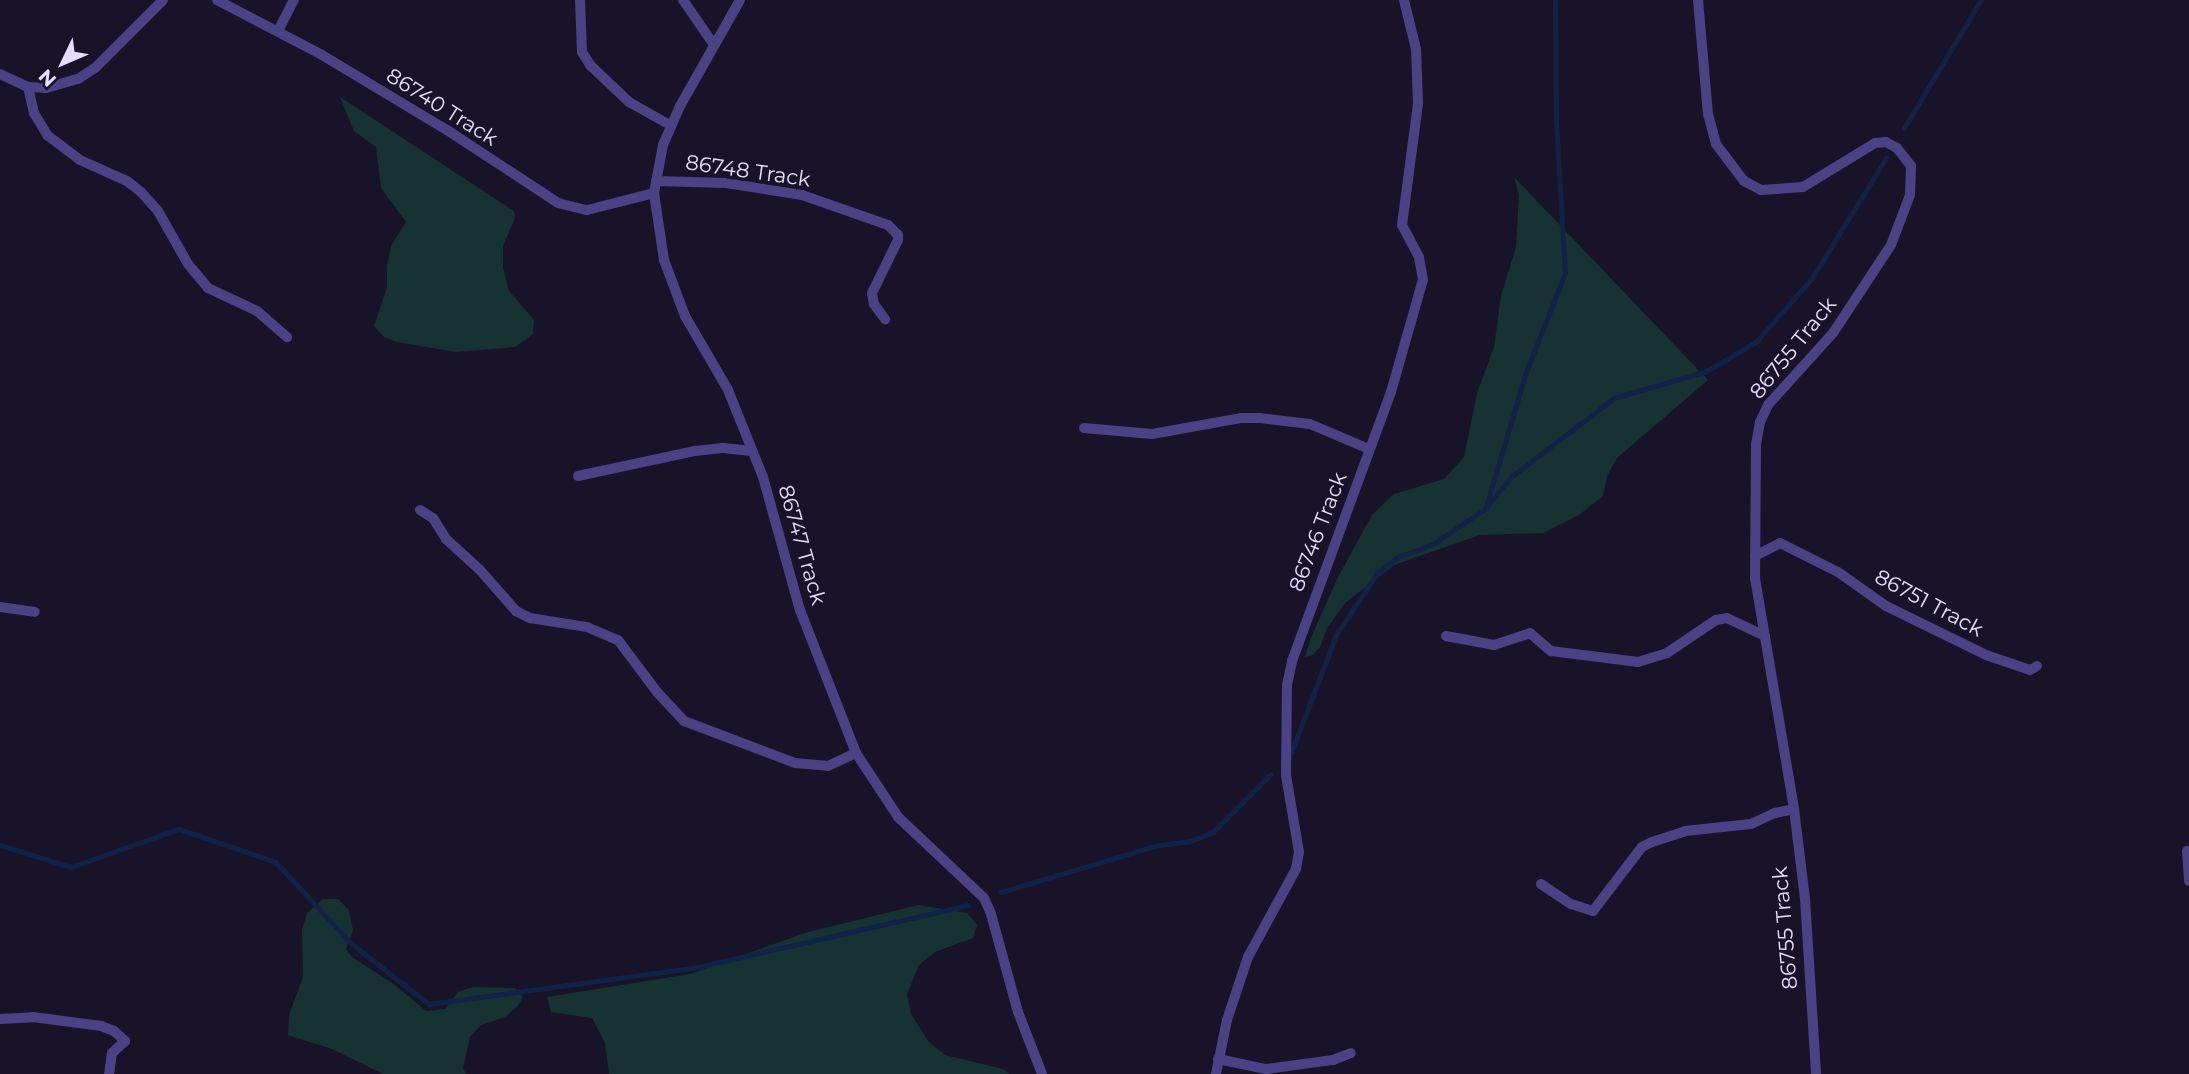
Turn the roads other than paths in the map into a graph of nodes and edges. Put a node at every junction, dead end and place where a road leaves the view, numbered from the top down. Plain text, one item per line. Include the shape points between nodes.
1 (163, 0) edge
2 (217, 0) edge
3 (294, 0) edge
4 (580, 0) edge
5 (683, 0) edge
6 (740, 0) edge
7 (1404, 0) edge
8 (1699, 0) edge
9 (278, 31) junction
10 (714, 45) junction
11 (0, 74) edge
12 (28, 87) junction
13 (670, 125) junction
14 (656, 181) junction
15 (654, 193) junction
16 (885, 319) dead end
17 (287, 337) dead end
18 (1084, 428) dead end
19 (1369, 449) junction
20 (752, 451) junction
21 (578, 475) dead end
22 (420, 510) dead end
23 (1755, 556) junction
24 (0, 607) edge
25 (35, 612) dead end
26 (1446, 636) dead end
27 (1765, 636) junction
28 (2037, 666) dead end
29 (856, 753) junction
30 (1794, 809) junction
31 (2187, 851) dead end
32 (2189, 881) edge
33 (1541, 884) dead end
34 (0, 1019) edge
35 (1352, 1053) dead end
36 (1219, 1059) junction
37 (109, 1074) edge
38 (1042, 1074) edge
39 (1216, 1074) edge
40 (1816, 1074) edge

1 - 12 street via 95,68 61,85
2 - 9 street, 86740 Track
3 - 9 street
4 - 13 street via 582,52 590,65 629,102
5 - 10 street
6 - 10 street, 86747 Track
7 - 19 street, 86746 Track via 1416,49 1418,103 1402,225 1419,257 1423,280 1403,358
8 - 23 street, 86755 Track via 1708,114 1716,144 1744,181 1761,190 1802,187 1875,143 1885,142 1897,148 1911,166 1902,221 1877,271 1833,333 1780,389 1760,422
9 - 15 street, 86740 Track via 447,130 558,203 587,210
10 - 13 street, 86747 Track
11 - 12 street
12 - 17 street via 34,113 47,135 80,160 141,192 208,288 257,311
13 - 14 street, 86747 Track
14 - 15 street, 86747 Track
14 - 16 street, 86748 Track via 726,183 802,195 888,225 898,234 895,248 872,293
15 - 20 street, 86747 Track via 657,230 674,291 728,390
18 - 19 street via 1170,433 1241,418 1310,424
19 - 36 street, 86746 Track via 1298,640 1287,685 1286,775 1299,852 1296,869 1248,957
20 - 21 street via 695,451
20 - 29 street, 86747 Track via 804,621
22 - 29 street via 433,518 446,539 516,611 530,618 587,627 618,640 684,721 778,758 816,767
23 - 27 street, 86755 Track
23 - 28 street, 86751 Track via 1780,543 1808,555 1886,606 1986,655 2029,670
24 - 25 street
26 - 27 street via 1494,645 1530,633 1551,652 1637,662 1667,653 1716,620 1727,618
27 - 30 street, 86755 Track
29 - 38 street, 86747 Track via 898,817 984,898 1017,1012
30 - 33 street via 1751,824 1685,831 1642,847 1593,911 1571,904
30 - 40 street, 86755 Track via 1805,898
31 - 32 street
34 - 37 street via 33,1017 114,1031 125,1041 112,1053
35 - 36 street via 1266,1069
36 - 39 street, 86746 Track

